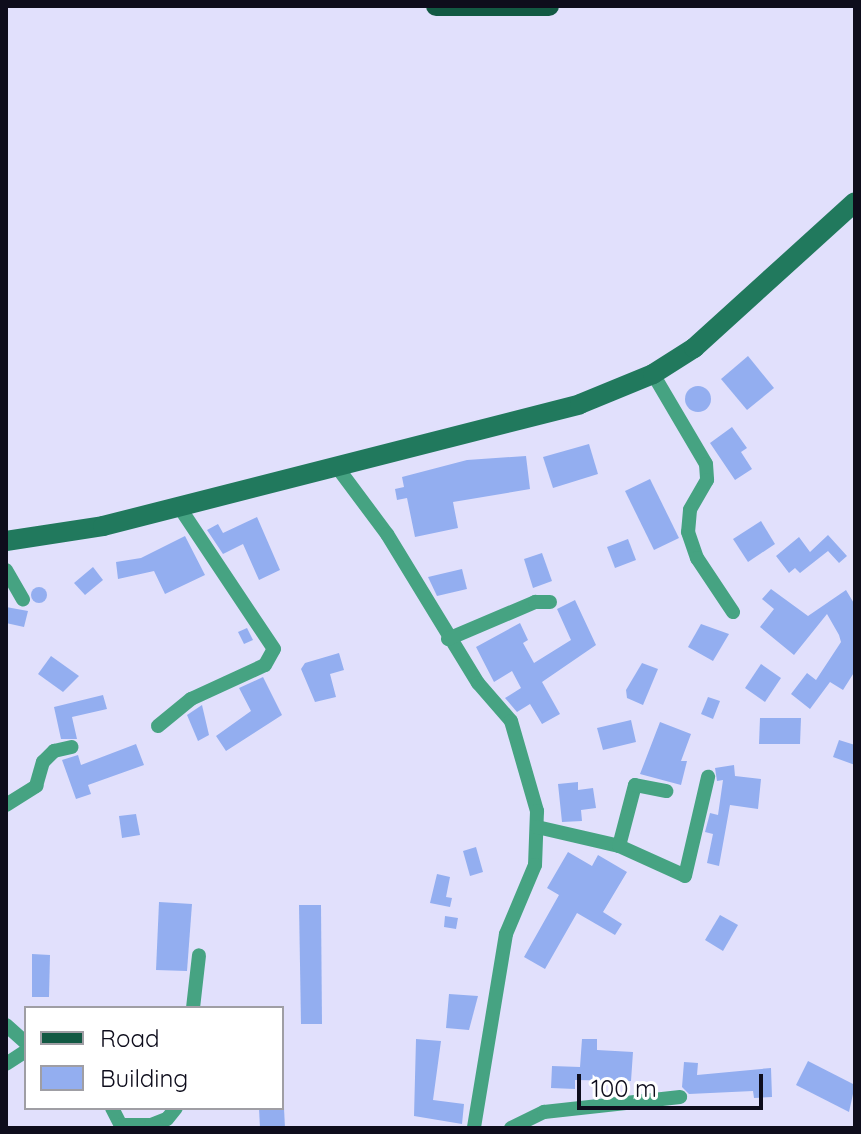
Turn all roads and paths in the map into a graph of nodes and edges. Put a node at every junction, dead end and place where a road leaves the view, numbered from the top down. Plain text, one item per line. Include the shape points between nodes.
1 (436, 6) edge
2 (549, 6) edge
3 (855, 202) edge
4 (653, 374) junction
5 (337, 467) junction
6 (178, 505) junction
7 (6, 541) edge
8 (6, 570) edge
9 (23, 599) dead end
10 (550, 602) dead end
11 (733, 612) dead end
12 (448, 639) junction
13 (158, 726) dead end
14 (72, 747) dead end
15 (708, 777) dead end
16 (666, 791) dead end
17 (6, 805) edge
18 (537, 827) junction
19 (619, 846) junction
20 (199, 955) dead end
21 (193, 1006) edge
22 (6, 1025) edge
23 (24, 1041) edge
24 (24, 1052) edge
25 (6, 1064) edge
26 (680, 1097) dead end
27 (174, 1110) edge
28 (122, 1126) edge
29 (474, 1128) edge
30 (511, 1128) edge

1 - 2 main road
3 - 4 street via 694,348
4 - 5 street via 580,404
4 - 11 street via 706,464 707,480 690,510 688,532 697,558
5 - 6 street
5 - 12 street via 425,592
6 - 7 street via 103,526
6 - 13 street via 274,649 265,665 191,699
8 - 9 street
10 - 12 street via 535,602
12 - 18 street via 511,721
14 - 17 street via 54,751 43,762 36,786
15 - 19 street via 685,876
16 - 19 street via 635,785
18 - 19 street
18 - 29 street via 530,883 502,954
20 - 21 street
22 - 23 street
24 - 25 street
26 - 30 street via 544,1112
27 - 28 street via 151,1125

